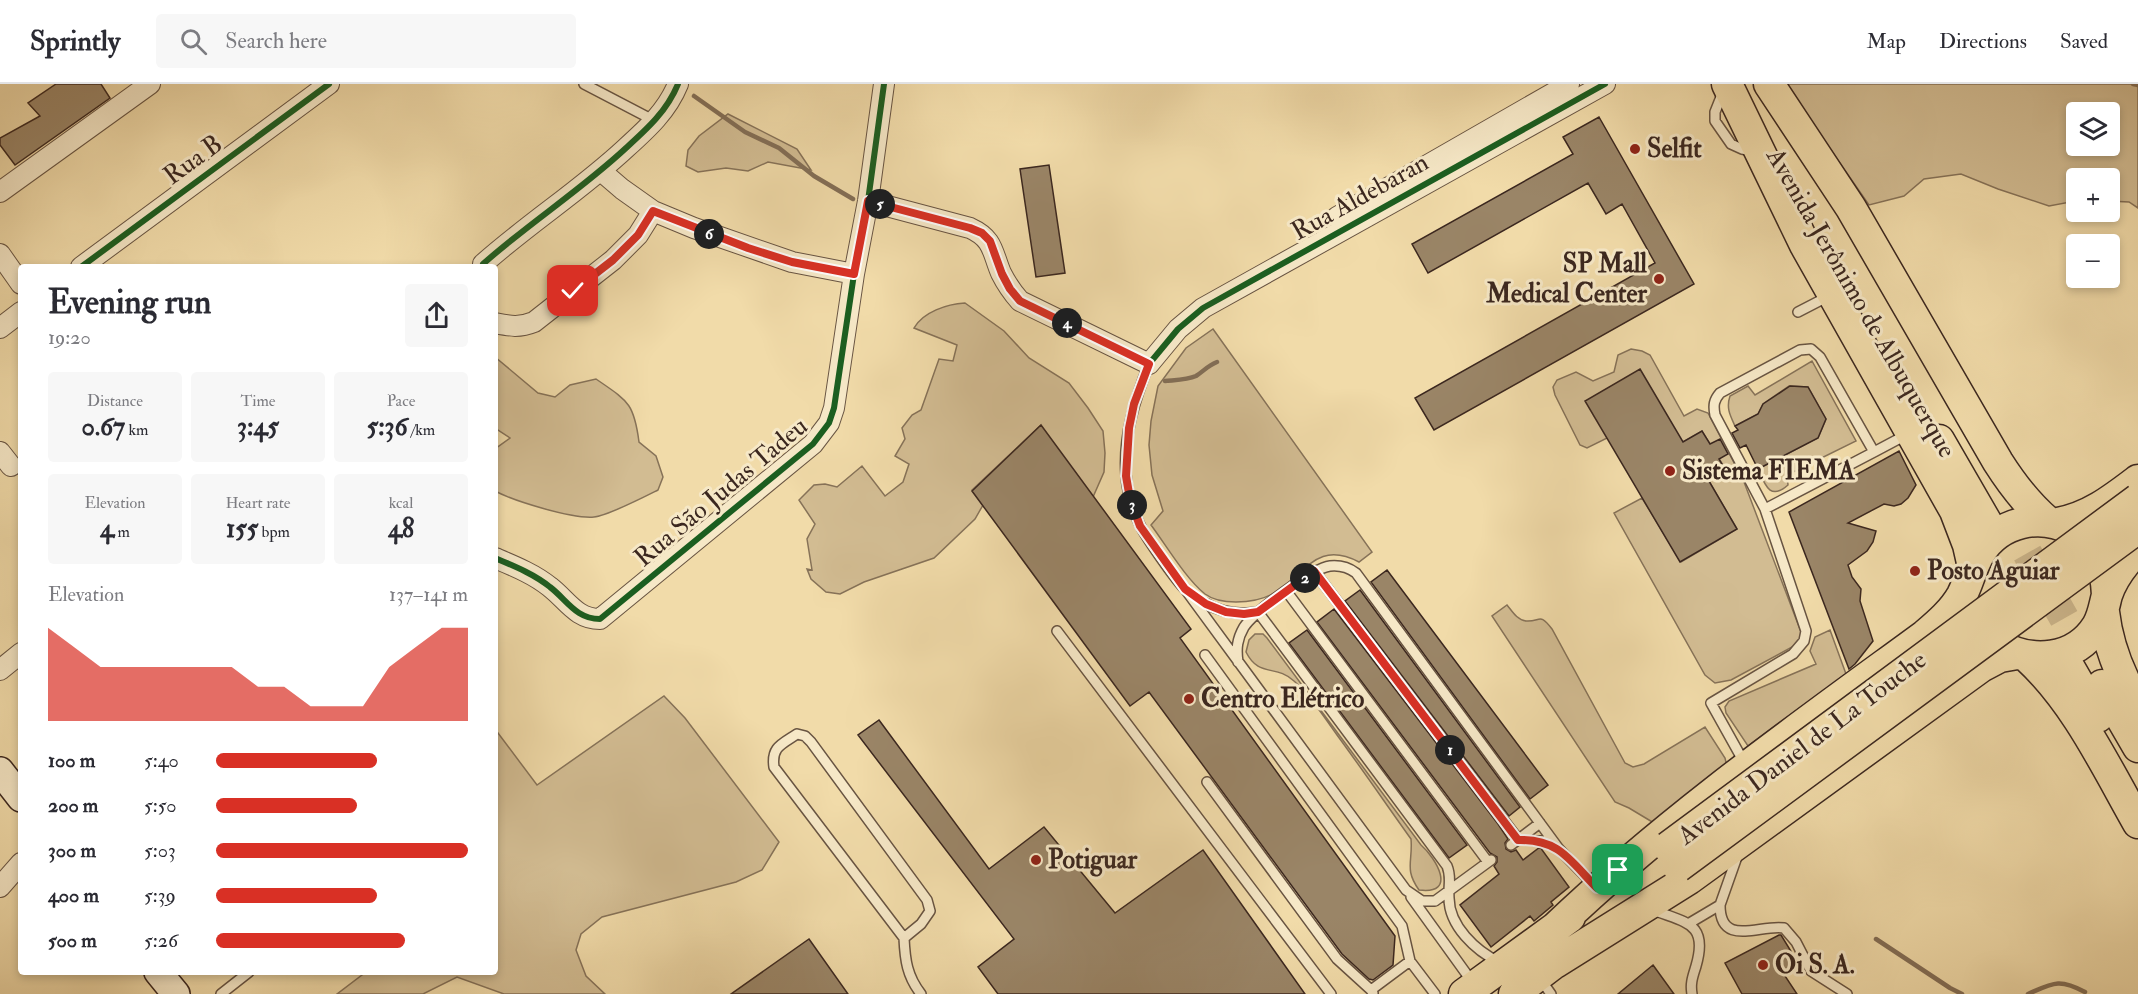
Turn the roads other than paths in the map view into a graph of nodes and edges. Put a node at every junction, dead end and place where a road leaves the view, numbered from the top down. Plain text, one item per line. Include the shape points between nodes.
1 (150, 84) edge
2 (329, 84) edge
3 (584, 84) edge
4 (678, 84) edge
5 (884, 84) edge
6 (1569, 84) edge
7 (1605, 84) edge
8 (1727, 84) edge
9 (1734, 84) edge
10 (1768, 84) edge
11 (307, 90) edge
12 (655, 121) junction
13 (601, 171) junction
14 (0, 192) edge
15 (868, 201) junction
16 (653, 211) junction
17 (0, 254) edge
18 (85, 264) edge
19 (484, 264) edge
20 (854, 274) junction
21 (18, 280) edge
22 (1833, 294) junction
23 (1798, 312) dead end
24 (18, 314) edge
25 (498, 324) edge
26 (0, 328) edge
27 (1149, 364) junction
28 (1912, 432) junction
29 (1874, 452) junction
30 (2138, 480) edge
31 (2138, 499) edge
32 (1765, 509) junction
33 (2053, 522) junction
34 (2138, 528) edge
35 (2138, 549) edge
36 (498, 559) edge
37 (1314, 571) junction
38 (1972, 571) junction
39 (1185, 589) junction
40 (1287, 592) junction
41 (2106, 603) junction
42 (1258, 612) junction
43 (1057, 632) dead end
44 (18, 655) edge
45 (2021, 655) junction
46 (1205, 656) dead end
47 (1238, 662) junction
48 (0, 670) edge
49 (2138, 706) edge
50 (2138, 747) edge
51 (1747, 767) junction
52 (0, 771) edge
53 (1207, 782) dead end
54 (2138, 787) edge
55 (18, 794) edge
56 (1540, 823) junction
57 (2138, 823) edge
58 (1743, 841) junction
59 (1515, 842) junction
60 (1559, 849) junction
61 (1673, 857) junction
62 (18, 867) edge
63 (0, 887) edge
64 (1597, 888) junction
65 (1406, 890) junction
66 (1449, 892) junction
67 (1720, 905) junction
68 (1646, 907) junction
69 (1688, 924) junction
70 (1555, 928) junction
71 (904, 938) junction
72 (1410, 961) junction
73 (1504, 964) junction
74 (160, 975) edge
75 (245, 975) edge
76 (1548, 977) edge
77 (1469, 990) edge
78 (1372, 992) edge
79 (176, 994) edge
80 (221, 994) edge
81 (921, 994) edge
82 (1331, 994) edge
83 (1435, 994) edge
84 (1514, 994) edge
85 (1692, 994) edge
86 (1847, 994) edge

1 - 14 street
2 - 11 street, Rua B
3 - 12 lane
4 - 12 street
5 - 15 street, Rua São Judas Tadeu
6 - 27 street, Rua Aldebaran via 1195,300 1165,331
7 - 27 street, Rua Aldebaran via 1203,308 1178,329
8 - 22 main road
9 - 10 main road, Avenida Jerônimo de Albuquerque via 1996,518
10 - 33 main road via 1851,208 2015,489 2032,508
11 - 18 street, Rua B
12 - 13 street
13 - 16 street
13 - 19 street
15 - 20 street, Rua São Judas Tadeu
15 - 27 street via 982,233 990,241 1002,274 1020,301
16 - 20 street via 792,262
16 - 25 street via 638,235 613,260 534,322 523,327
17 - 21 street
20 - 36 street, Rua São Judas Tadeu via 836,399 824,432 622,603 600,619 582,616 550,587
22 - 23 lane
22 - 28 main road
24 - 26 street
27 - 39 lane via 1129,428 1126,476 1140,526
28 - 29 lane
28 - 38 main road via 1955,511 1968,545
29 - 32 lane
29 - 32 lane via 1820,357 1811,350 1800,350 1720,393 1713,406
30 - 33 main road via 2093,512 2074,520
31 - 61 main road, Avenida Daniel de La Touche, bridge
32 - 51 lane via 1806,631 1804,641 1793,654 1711,703
33 - 38 main road via 2031,521 2002,531 1989,541
33 - 41 main road via 2075,531 2100,558 2106,576
34 - 61 main road, Avenida Daniel de La Touche, bridge
35 - 41 main road via 2119,571
37 - 40 lane
37 - 56 lane via 1337,566 1356,573
37 - 59 lane
38 - 45 main road via 1970,595 1975,614 1999,645
38 - 51 main road via 1948,614 1925,635
39 - 42 lane via 1226,612
39 - 47 lane
40 - 42 lane
40 - 66 lane via 1489,861
41 - 45 main road via 2097,626 2073,648 2050,656
41 - 49 main road via 2110,649
42 - 47 lane via 1239,638
42 - 66 lane via 1447,866 1451,877
43 - 82 lane
44 - 48 street
45 - 57 main road via 2051,680 2073,711
45 - 58 main road via 2000,657 1972,672
46 - 72 lane via 1402,926
47 - 65 lane
50 - 54 main road via 2078,662
51 - 64 main road
52 - 55 main road
53 - 78 lane via 1337,959
56 - 59 lane
56 - 60 lane
58 - 67 lane
58 - 68 main road
59 - 60 lane via 1544,842
60 - 64 lane
61 - 70 main road, Avenida Daniel de La Touche
61 - 76 main road, Avenida Daniel de La Touche
62 - 63 street
64 - 70 main road
65 - 66 lane via 1429,902
65 - 77 lane
66 - 73 lane via 1454,919 1475,948
67 - 69 lane
67 - 86 lane via 1723,923 1732,930 1784,928 1811,971
68 - 69 lane
68 - 76 main road
69 - 85 lane via 1698,934 1701,948 1691,980
70 - 73 main road, Avenida Daniel de La Touche
71 - 71 lane via 926,918 930,911 927,900 812,742 797,734 775,751 774,767
71 - 81 lane via 909,976
72 - 78 lane
72 - 83 lane
73 - 77 main road, Avenida Daniel de La Touche
74 - 79 main road
75 - 80 lane
76 - 84 main road, Avenida Daniel de La Touche

